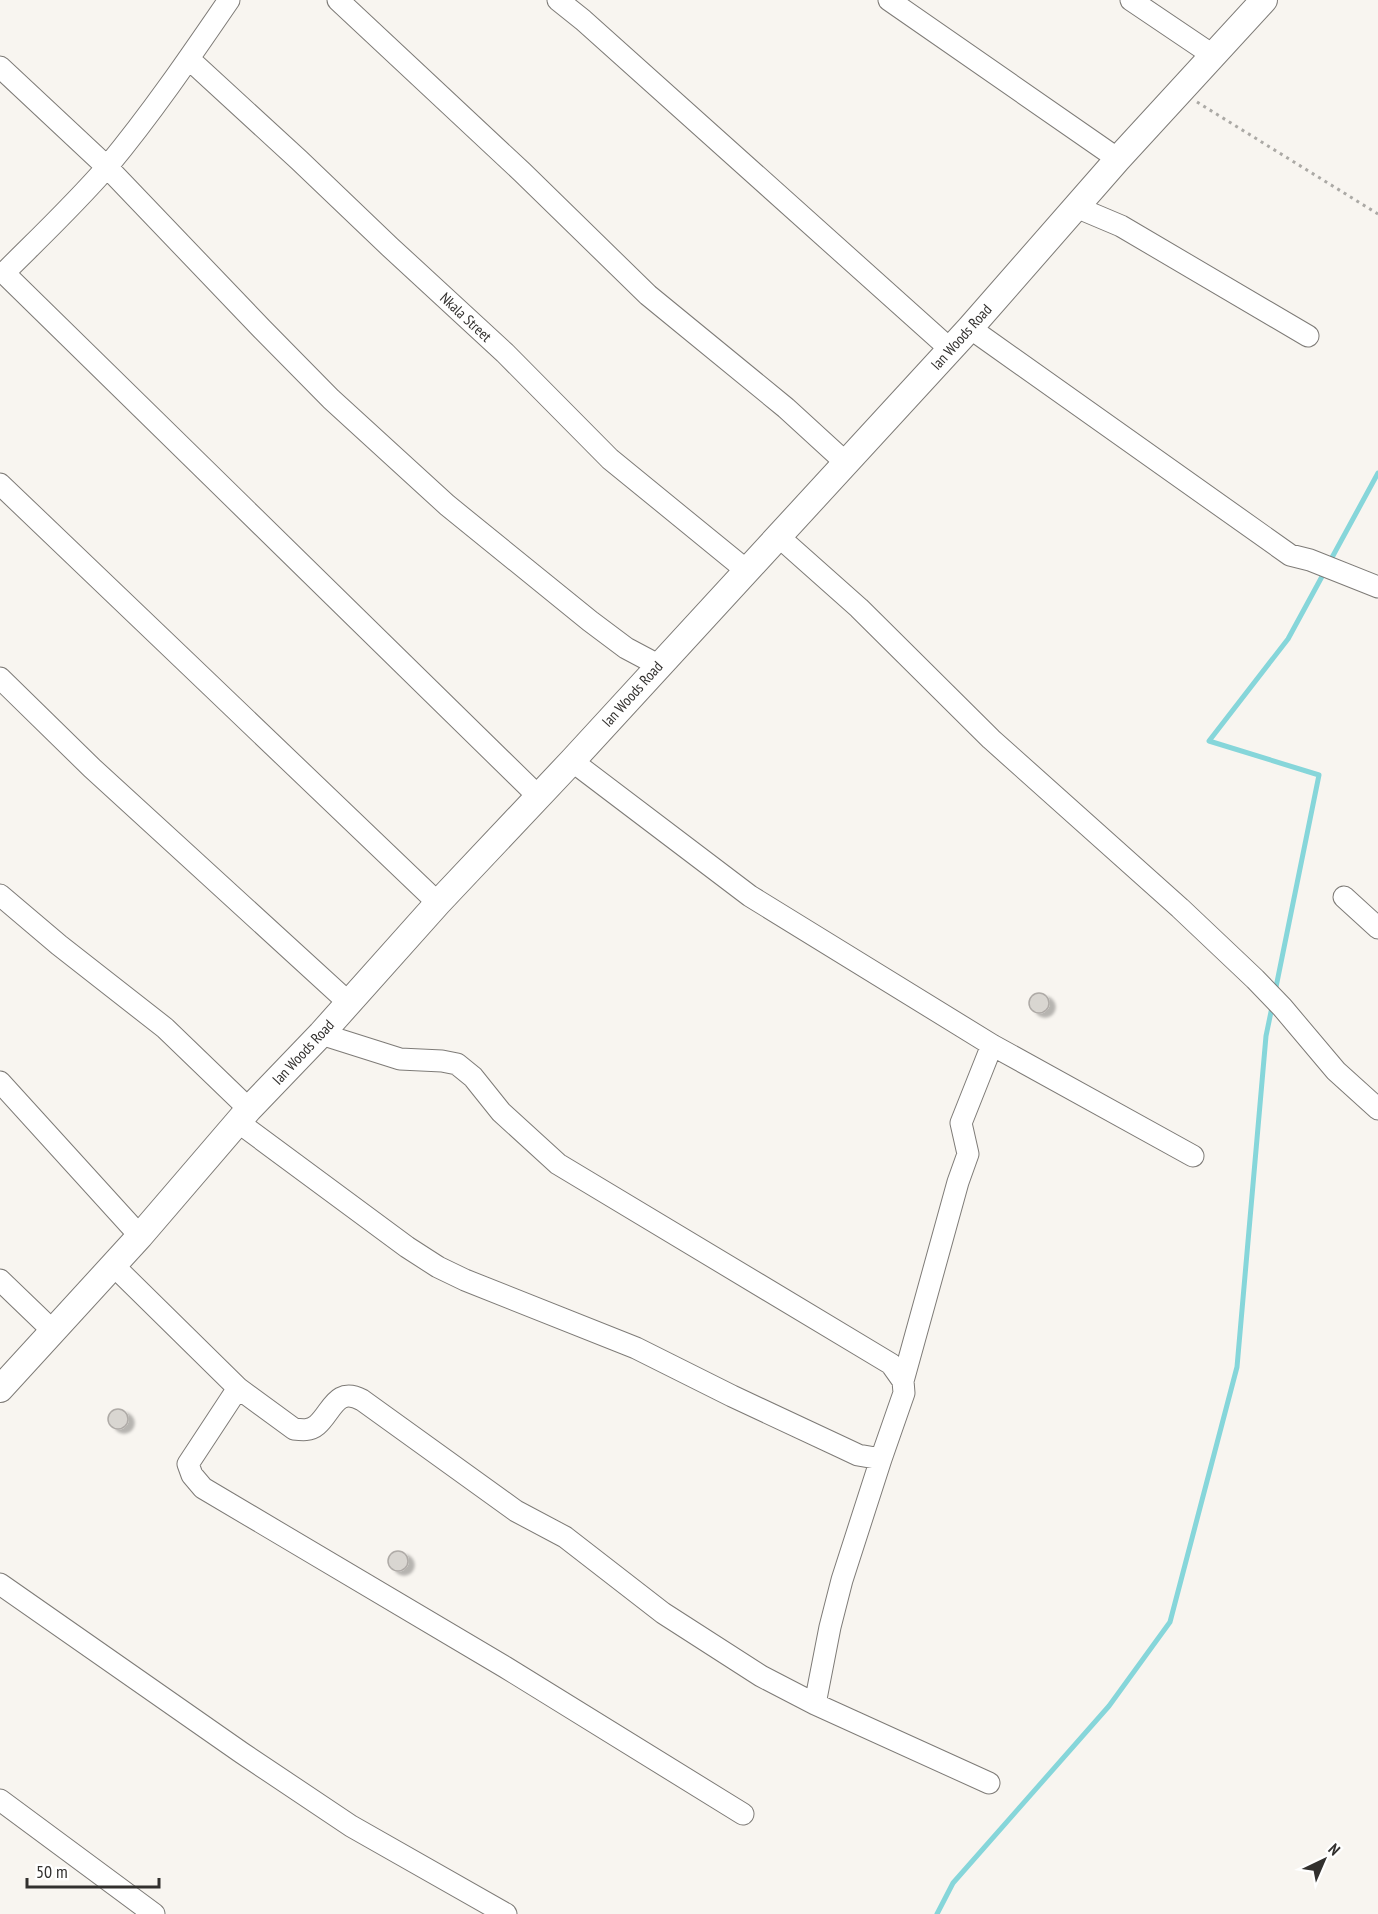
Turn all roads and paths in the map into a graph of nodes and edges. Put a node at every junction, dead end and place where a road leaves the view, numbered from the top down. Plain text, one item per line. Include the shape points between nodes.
1 (229, 0) edge
2 (338, 0) edge
3 (558, 0) edge
4 (889, 0) edge
5 (1131, 0) edge
6 (1264, 0) edge
7 (1214, 56) junction
8 (189, 59) junction
9 (0, 68) edge
10 (1180, 92) junction
11 (1118, 159) junction
12 (107, 167) junction
13 (1077, 207) junction
14 (1378, 214) edge
15 (1, 272) edge
16 (970, 328) junction
17 (1308, 336) dead end
18 (950, 349) junction
19 (845, 462) junction
20 (0, 484) edge
21 (778, 536) junction
22 (746, 570) junction
23 (1378, 587) edge
24 (658, 665) junction
25 (0, 678) edge
26 (572, 761) junction
27 (538, 796) junction
28 (0, 895) edge
29 (1344, 897) dead end
30 (438, 903) junction
31 (1378, 928) edge
32 (349, 1003) junction
33 (321, 1034) junction
34 (992, 1045) junction
35 (0, 1082) edge
36 (1378, 1109) edge
37 (244, 1116) junction
38 (1193, 1156) dead end
39 (140, 1236) junction
40 (113, 1265) junction
41 (0, 1280) edge
42 (53, 1331) junction
43 (903, 1381) junction
44 (238, 1388) junction
45 (0, 1389) edge
46 (881, 1459) junction
47 (0, 1584) edge
48 (814, 1704) junction
49 (989, 1783) dead end
50 (0, 1800) edge
51 (743, 1814) dead end
52 (154, 1914) edge
53 (506, 1914) edge

1 - 8 street
2 - 19 street via 648,295 786,408
3 - 18 street
4 - 11 street
5 - 7 street
6 - 7 street, Ian Woods Road
7 - 10 street, Ian Woods Road
8 - 12 street
8 - 22 street, Nkala Street via 505,353 610,459
9 - 12 street
10 - 11 street, Ian Woods Road
10 - 14 path
11 - 13 street, Ian Woods Road
12 - 15 street
12 - 24 street via 323,391 447,505 590,621 626,648
13 - 16 street, Ian Woods Road
13 - 17 street via 1121,226
15 - 27 street
16 - 18 street, Ian Woods Road
16 - 23 street via 1290,555
18 - 19 street, Ian Woods Road
19 - 21 street, Ian Woods Road
20 - 30 street
21 - 22 street, Ian Woods Road
21 - 36 street via 859,608 992,739 1247,971 1336,1071
22 - 24 street, Ian Woods Road
24 - 26 street, Ian Woods Road
25 - 32 street via 92,768
26 - 27 street, Ian Woods Road
26 - 34 street via 750,896
27 - 30 street, Ian Woods Road
28 - 37 street via 165,1028
29 - 31 street
30 - 32 street, Ian Woods Road
32 - 33 street, Ian Woods Road
33 - 37 street, Ian Woods Road
33 - 43 street via 400,1059 457,1064 473,1077 501,1112 558,1164 891,1364
34 - 38 street
34 - 43 street via 961,1123 968,1154
35 - 39 street
37 - 39 street, Ian Woods Road
37 - 46 street via 375,1225 438,1267 636,1348 858,1455
39 - 40 street, Ian Woods Road
40 - 42 street, Ian Woods Road
40 - 44 street
41 - 42 street
42 - 45 street, Ian Woods Road
43 - 46 street via 904,1393
44 - 48 street via 294,1429 305,1430 316,1426 338,1399 354,1395 516,1511 565,1537 663,1613 761,1676
44 - 51 street via 188,1464 203,1488
46 - 48 street via 842,1580
47 - 53 street via 351,1826
48 - 49 street
50 - 52 street

